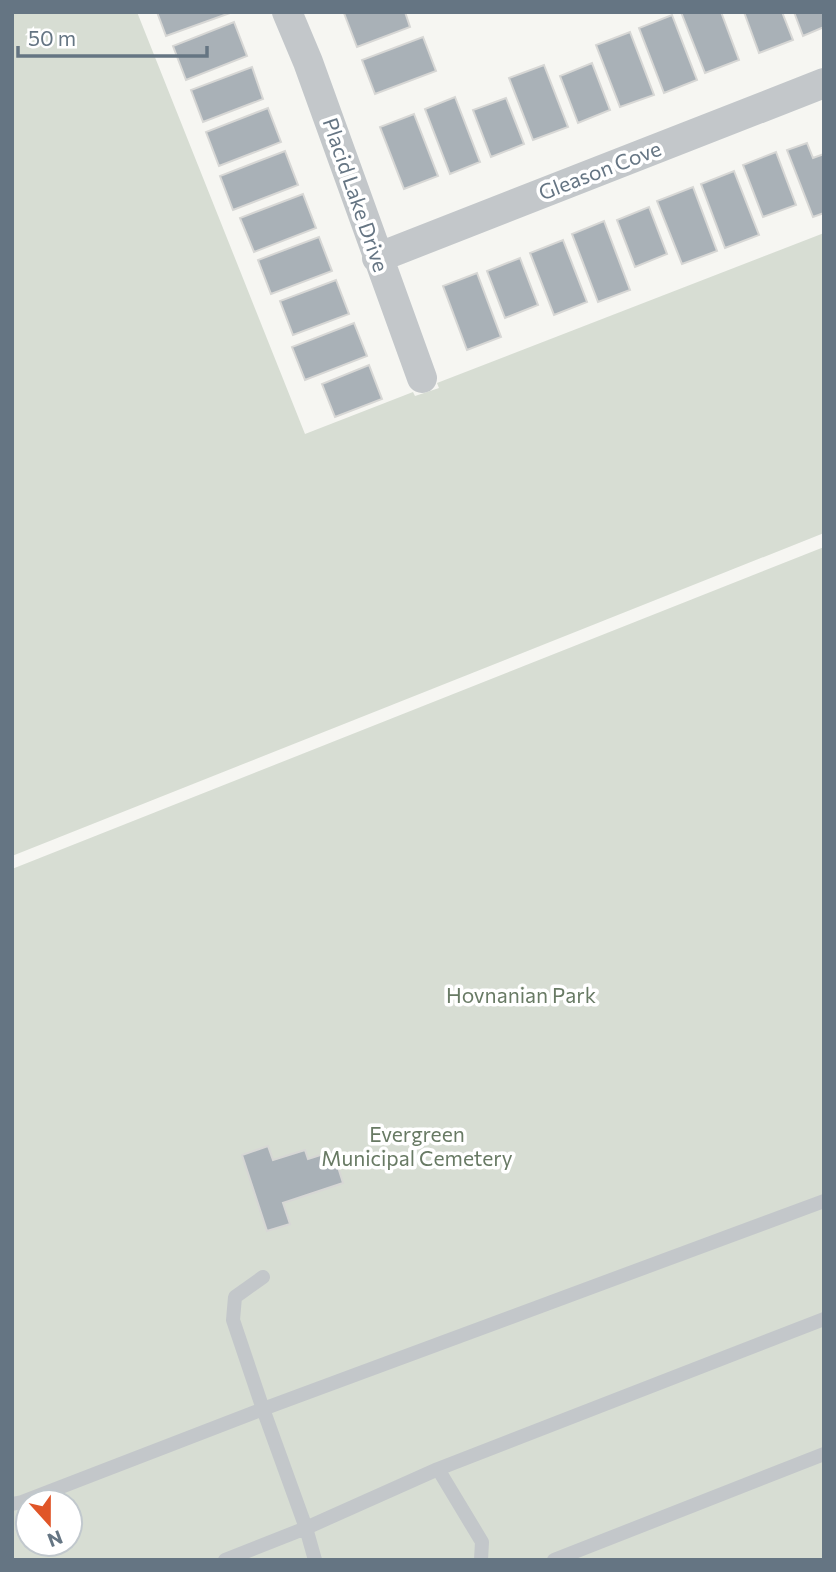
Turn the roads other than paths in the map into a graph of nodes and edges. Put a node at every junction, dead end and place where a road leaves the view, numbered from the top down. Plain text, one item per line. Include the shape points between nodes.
1 (287, 12) edge
2 (824, 83) edge
3 (377, 258) junction
4 (422, 378) dead end
5 (824, 1201) edge
6 (263, 1277) dead end
7 (824, 1319) edge
8 (263, 1409) junction
9 (824, 1454) edge
10 (438, 1469) junction
11 (12, 1504) edge
12 (306, 1528) junction
13 (225, 1560) edge
14 (315, 1560) edge
15 (481, 1560) edge
16 (554, 1560) edge

1 - 3 street, Placid Lake Drive
2 - 3 street, Gleason Cove
3 - 4 street, Placid Lake Drive
5 - 8 lane
6 - 8 lane via 235,1297 233,1320
7 - 10 lane
8 - 11 lane
8 - 12 lane
9 - 16 lane
10 - 12 lane
10 - 15 lane via 482,1542
12 - 13 lane
12 - 14 lane

